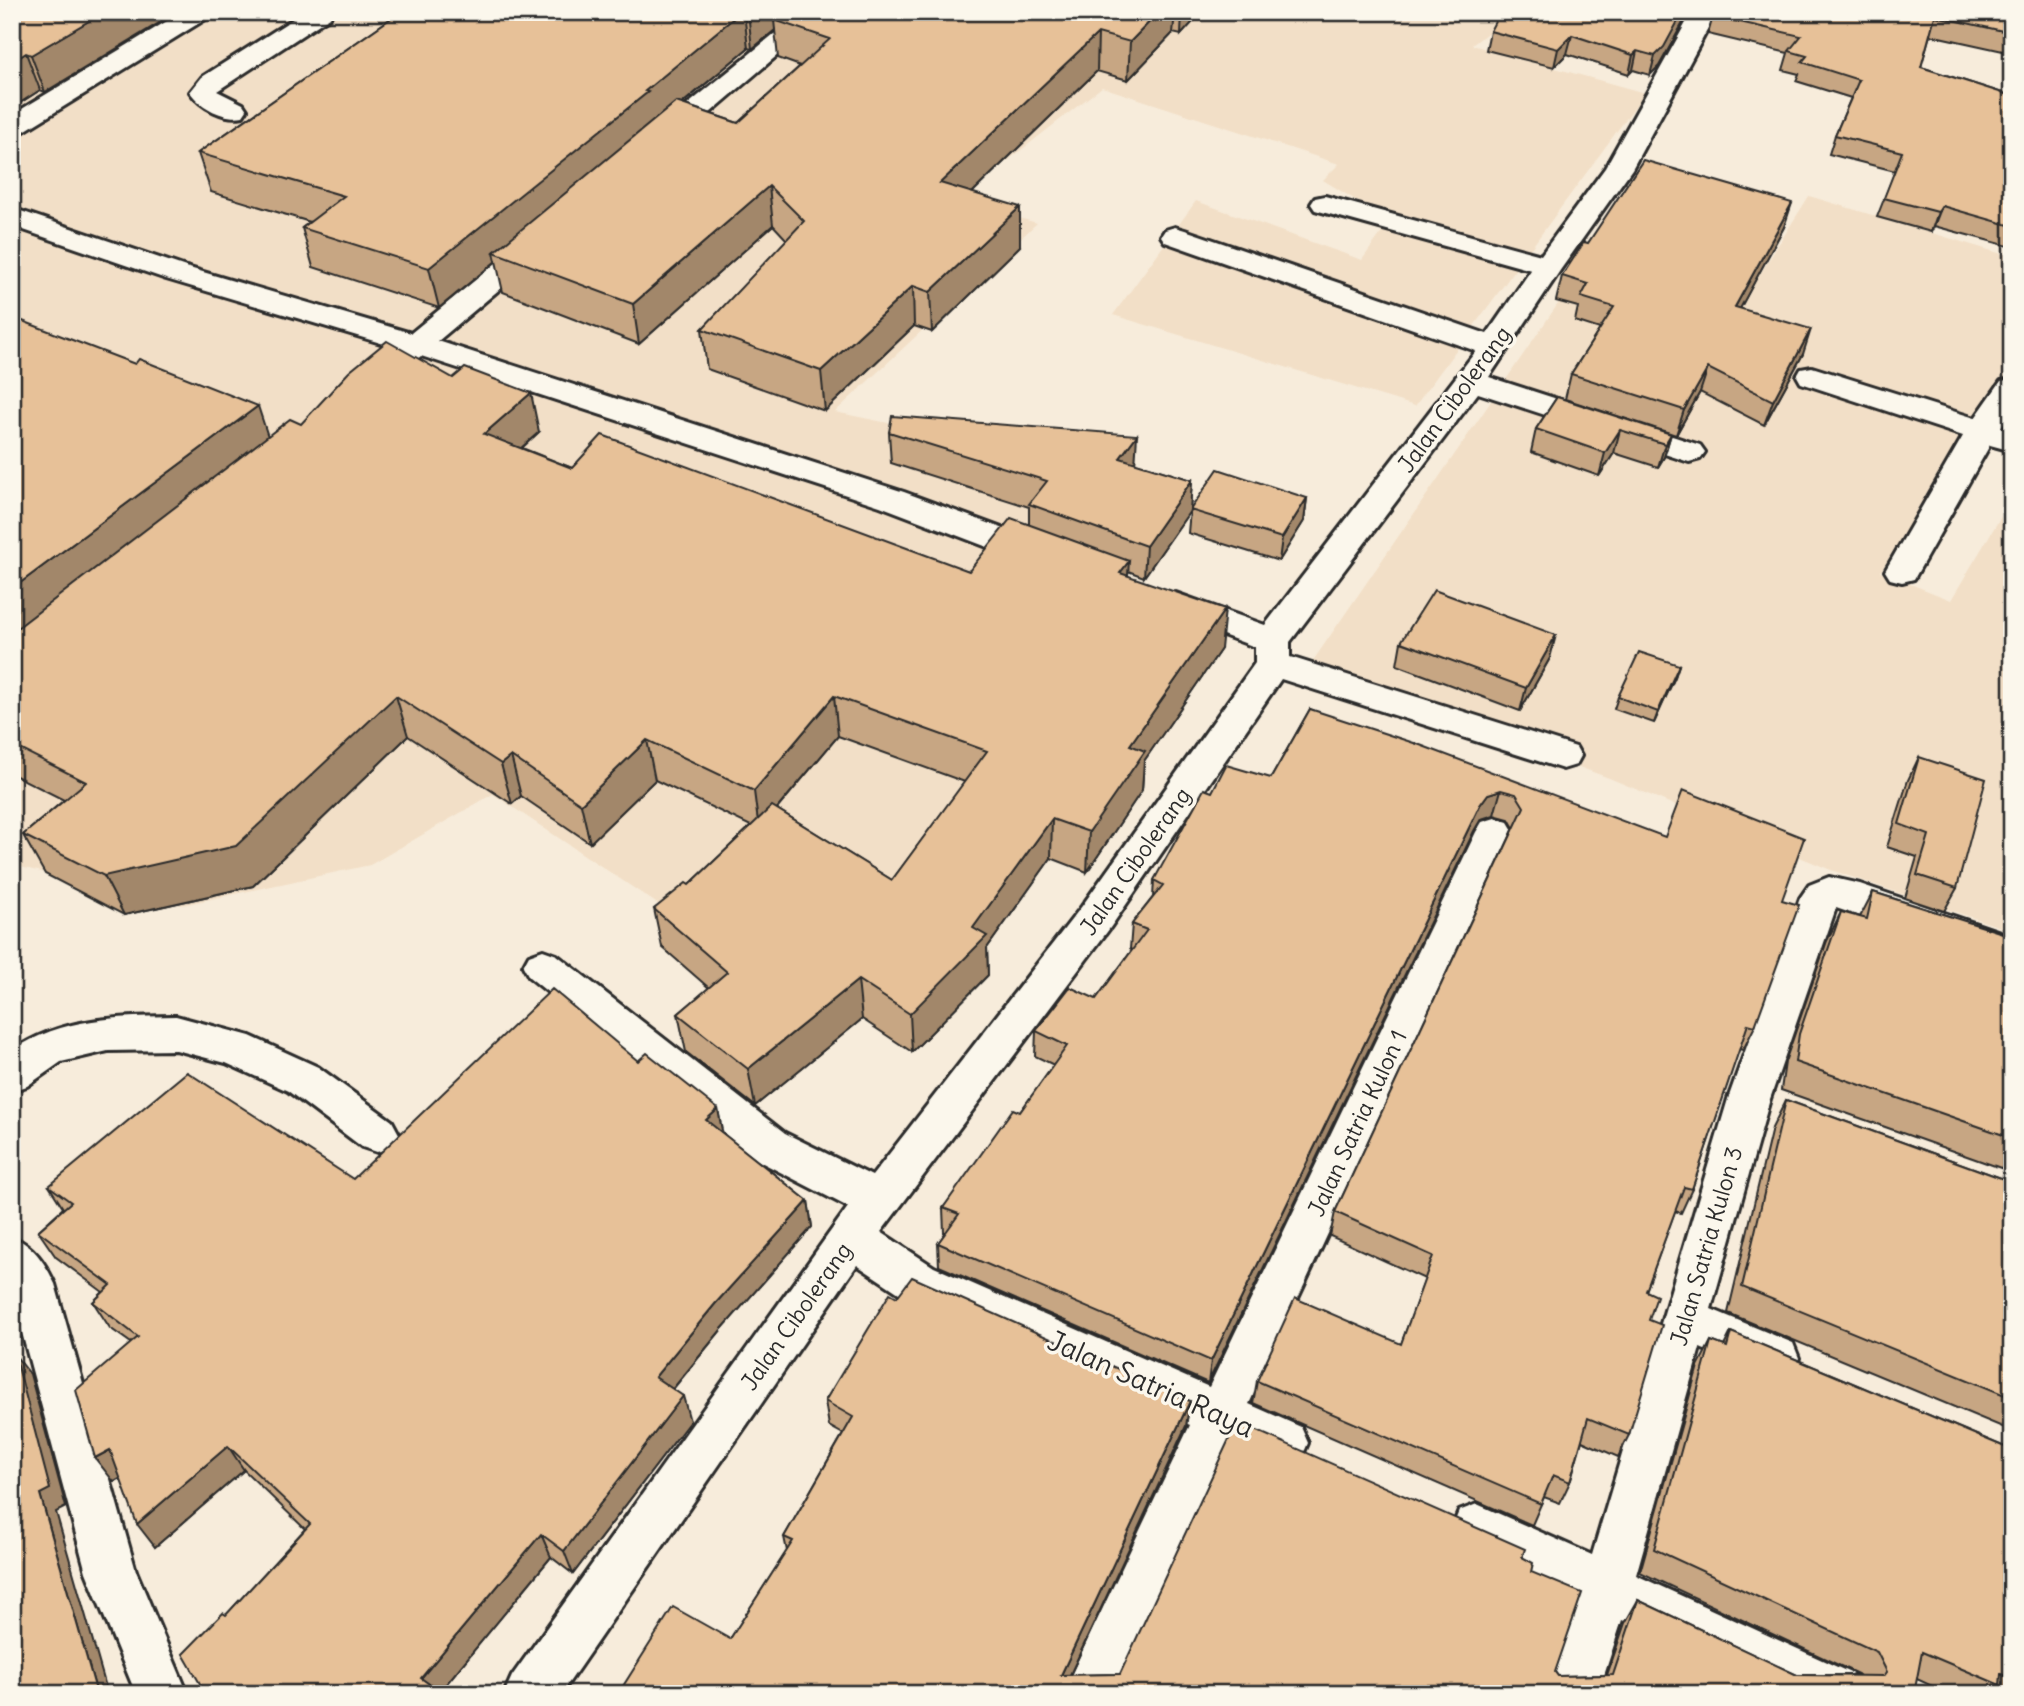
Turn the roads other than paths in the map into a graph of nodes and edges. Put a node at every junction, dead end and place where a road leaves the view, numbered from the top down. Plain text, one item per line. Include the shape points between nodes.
1 (200, 12) edge
2 (321, 12) edge
3 (816, 12) edge
4 (1706, 12) edge
5 (234, 110) dead end
6 (12, 127) edge
7 (637, 161) edge
8 (1325, 204) dead end
9 (12, 216) edge
10 (564, 222) edge
11 (1175, 236) dead end
12 (1548, 266) junction
13 (416, 344) junction
14 (1495, 347) junction
15 (384, 371) edge
16 (1812, 376) dead end
17 (1471, 381) junction
18 (2012, 388) edge
19 (1997, 436) edge
20 (1689, 452) dead end
21 (1068, 565) edge
22 (1902, 571) dead end
23 (1143, 593) edge
24 (1272, 652) junction
25 (1563, 756) dead end
26 (1495, 832) dead end
27 (2012, 951) edge
28 (543, 966) dead end
29 (12, 1074) edge
30 (377, 1134) dead end
31 (865, 1219) junction
32 (12, 1257) edge
33 (1684, 1319) junction
34 (1810, 1372) edge
35 (1220, 1415) junction
36 (1320, 1459) edge
37 (1433, 1509) edge
38 (1608, 1586) junction
39 (162, 1694) edge
40 (530, 1694) edge
41 (1088, 1694) edge
42 (1572, 1694) edge
43 (1839, 1694) edge

1 - 6 street
2 - 5 street via 211,82 204,92
3 - 7 street
4 - 12 street, Jalan Cibolerang via 1618,169
8 - 12 street
9 - 13 street via 176,273
10 - 13 street
11 - 14 street
12 - 14 street, Jalan Cibolerang
13 - 15 street
13 - 21 street via 892,499
14 - 17 street, Jalan Cibolerang
16 - 19 street
17 - 20 street
17 - 24 street, Jalan Cibolerang
18 - 19 street
19 - 22 street
23 - 24 street
24 - 25 street
24 - 31 street, Jalan Cibolerang via 1096,918
26 - 35 street, Jalan Satria Kulon 1
27 - 33 street, Jalan Satria Kulon 3 via 1831,891 1820,898 1769,1107
28 - 31 street, Jalan Satria Raya
29 - 30 street via 49,1048 108,1034 176,1033 236,1048 303,1079
31 - 35 street, Jalan Satria Raya via 918,1280
31 - 40 street, Jalan Cibolerang
32 - 39 street via 32,1284 111,1572
33 - 34 street
33 - 38 street, Jalan Satria Kulon 3
35 - 36 street, Jalan Satria Raya
35 - 41 street, Jalan Satria Kulon 1
37 - 38 street
38 - 42 street, Jalan Satria Kulon 3
38 - 43 street

